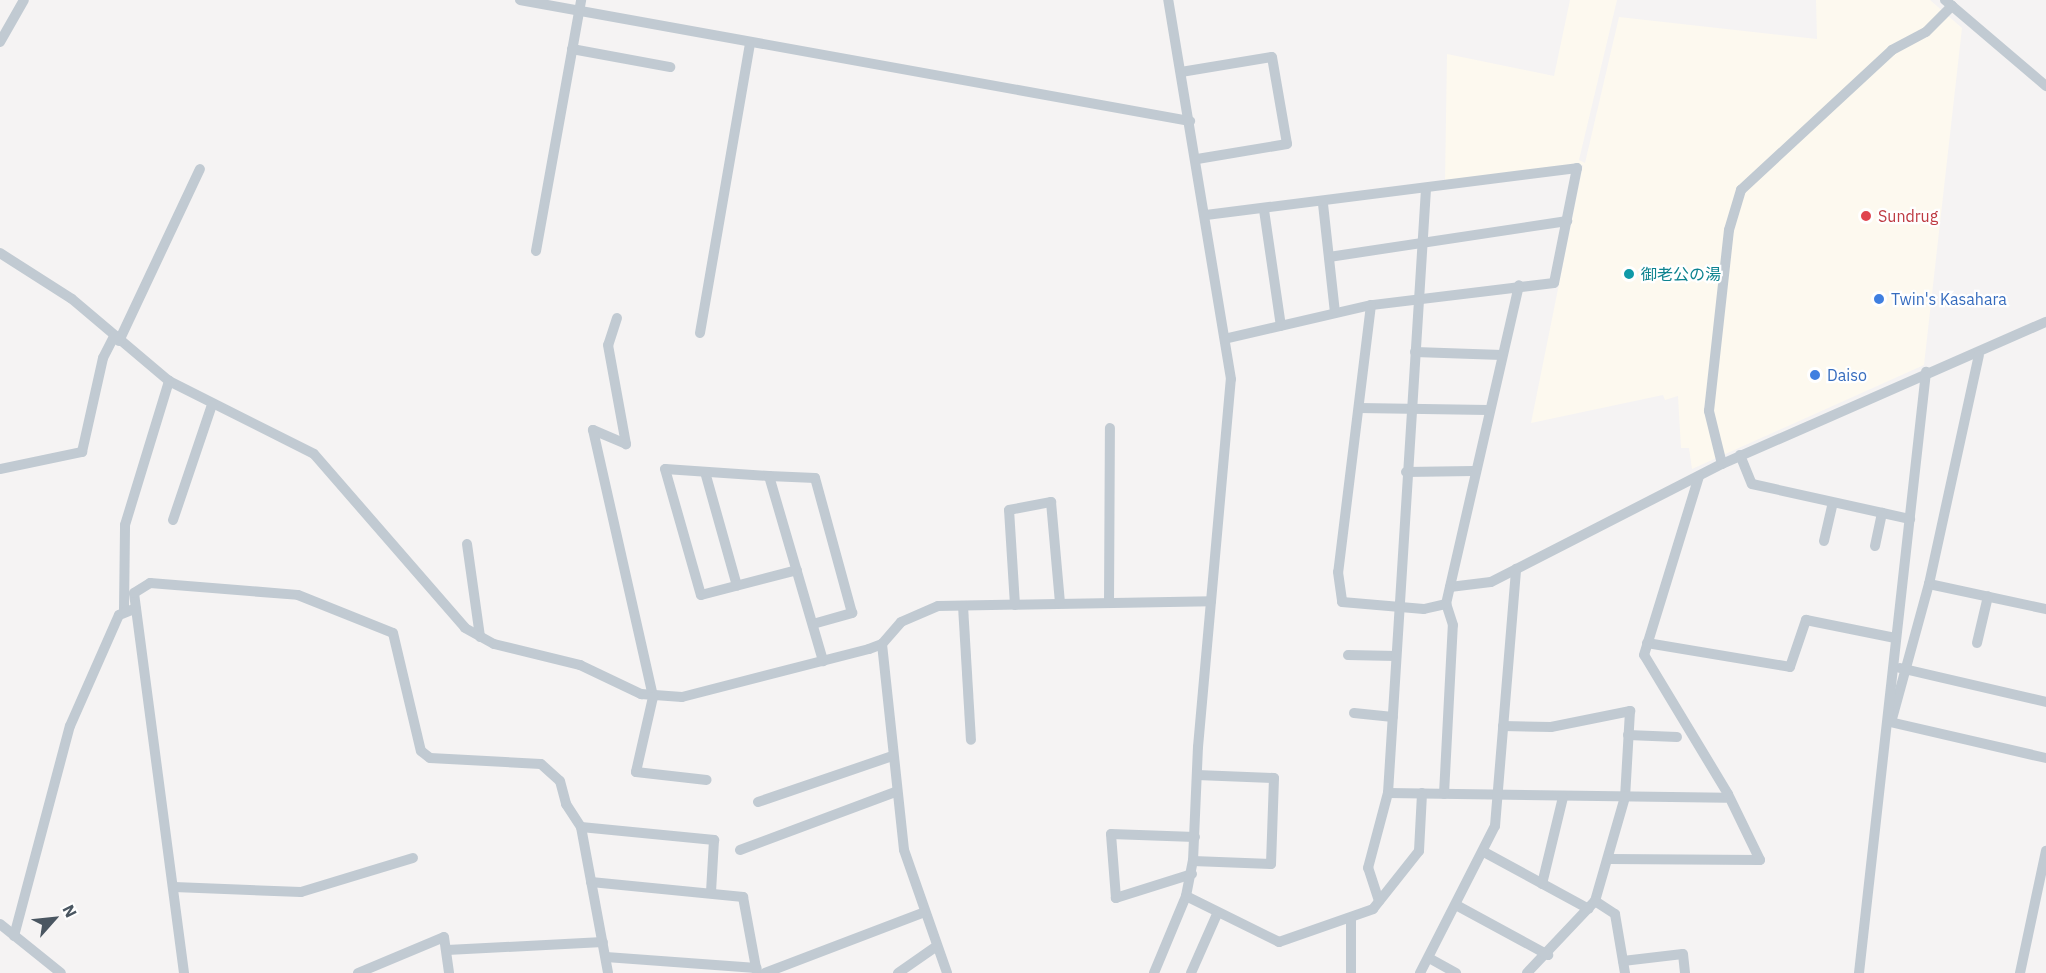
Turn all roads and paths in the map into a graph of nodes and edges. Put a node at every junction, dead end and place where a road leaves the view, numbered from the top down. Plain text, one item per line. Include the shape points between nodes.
1 (24, 0) edge
2 (520, 0) edge
3 (1168, 0) edge
4 (1948, 3) edge
5 (580, 5) edge
6 (0, 42) edge
7 (750, 43) junction
8 (572, 49) junction
9 (670, 67) dead end
10 (1181, 72) junction
11 (2046, 86) edge
12 (1190, 121) junction
13 (1197, 159) junction
14 (200, 169) dead end
15 (1426, 189) junction
16 (1323, 204) junction
17 (1264, 210) junction
18 (1206, 215) junction
19 (1567, 221) junction
20 (1422, 243) junction
21 (536, 251) dead end
22 (0, 253) edge
23 (1329, 257) junction
24 (1519, 285) junction
25 (1419, 298) junction
26 (1371, 305) junction
27 (1335, 312) junction
28 (617, 318) dead end
29 (2046, 322) edge
30 (1281, 326) junction
31 (700, 333) dead end
32 (117, 338) junction
33 (1228, 338) junction
34 (1415, 352) junction
35 (1502, 355) junction
36 (1979, 355) junction
37 (1926, 372) junction
38 (169, 381) junction
39 (212, 405) junction
40 (1359, 408) junction
41 (1410, 410) junction
42 (1488, 410) junction
43 (1110, 428) dead end
44 (1740, 455) junction
45 (1722, 464) junction
46 (0, 469) edge
47 (1473, 471) junction
48 (705, 472) junction
49 (1406, 472) junction
50 (770, 476) junction
51 (1699, 476) junction
52 (1833, 502) junction
53 (1882, 513) junction
54 (1910, 519) junction
55 (173, 520) dead end
56 (1824, 540) dead end
57 (467, 544) dead end
58 (1875, 546) dead end
59 (1516, 569) junction
60 (797, 570) junction
61 (1929, 584) junction
62 (737, 586) junction
63 (1450, 587) junction
64 (1988, 596) junction
65 (1211, 601) junction
66 (1060, 603) junction
67 (1109, 603) junction
68 (1446, 604) junction
69 (1015, 605) junction
70 (963, 606) junction
71 (1399, 606) junction
72 (136, 608) junction
73 (2046, 609) edge
74 (124, 610) junction
75 (813, 624) junction
76 (480, 637) junction
77 (1895, 638) junction
78 (1647, 643) junction
79 (1977, 643) dead end
80 (882, 644) junction
81 (1348, 655) dead end
82 (1396, 656) junction
83 (822, 661) junction
84 (1893, 666) junction
85 (1907, 669) junction
86 (653, 697) junction
87 (2046, 702) edge
88 (1354, 713) dead end
89 (1393, 717) junction
90 (1890, 722) junction
91 (1503, 726) junction
92 (1628, 735) junction
93 (1677, 737) dead end
94 (971, 740) dead end
95 (892, 756) junction
96 (2046, 758) edge
97 (1197, 775) junction
98 (707, 780) dead end
99 (895, 792) junction
100 (1388, 792) junction
101 (1422, 793) junction
102 (1444, 794) junction
103 (1500, 795) junction
104 (1563, 797) junction
105 (1625, 797) junction
106 (1726, 798) junction
107 (758, 802) dead end
108 (581, 827) junction
109 (1195, 837) junction
110 (740, 850) dead end
111 (2046, 851) edge
112 (1484, 852) junction
113 (413, 858) dead end
114 (1609, 859) junction
115 (1193, 861) junction
116 (1192, 874) junction
117 (591, 882) junction
118 (1542, 884) junction
119 (174, 887) junction
120 (711, 892) junction
121 (1186, 896) junction
122 (1379, 902) junction
123 (1456, 905) junction
124 (1592, 905) junction
125 (922, 913) junction
126 (1217, 914) junction
127 (1351, 918) junction
128 (0, 924) edge
129 (14, 936) junction
130 (603, 942) junction
131 (934, 948) junction
132 (447, 950) junction
133 (1548, 955) junction
134 (606, 957) junction
135 (1429, 958) junction
136 (1623, 961) junction
137 (760, 972) edge
138 (61, 973) edge
139 (184, 973) edge
140 (358, 973) edge
141 (449, 973) edge
142 (608, 973) edge
143 (898, 973) edge
144 (947, 973) edge
145 (1154, 973) edge
146 (1191, 973) edge
147 (1351, 973) edge
148 (1420, 973) edge
149 (1456, 973) edge
150 (1527, 973) edge
151 (1625, 973) edge
152 (1685, 973) edge
153 (1859, 973) edge
154 (2020, 973) edge

1 - 6 street
2 - 5 street
3 - 10 street
4 - 11 street
4 - 45 street via 1926,32 1892,50 1741,190 1729,230 1709,411
5 - 7 street
5 - 8 street
7 - 12 street
7 - 31 street
8 - 9 street
8 - 21 street
10 - 12 street
10 - 13 street via 1272,57 1287,144
12 - 13 street
13 - 18 street
14 - 32 street
15 - 16 street
15 - 19 street via 1577,168
15 - 20 street
16 - 17 street
16 - 23 street
17 - 18 street
17 - 30 street
18 - 33 street
19 - 20 street
19 - 24 street via 1554,283
20 - 23 street
20 - 25 street
22 - 32 street via 72,299
23 - 27 street
24 - 25 street
24 - 35 street
25 - 26 street
25 - 34 street
26 - 27 street
26 - 40 street
27 - 30 street
28 - 86 street via 608,345 626,444 593,430
29 - 36 street
30 - 33 street
32 - 38 street
32 - 46 street via 103,358 82,452
33 - 65 street via 1231,379
34 - 35 street
34 - 41 street
35 - 42 street
36 - 37 street
36 - 61 street
37 - 44 street
37 - 54 street
38 - 39 street
38 - 74 street via 125,525
39 - 55 street
39 - 76 street via 314,453 441,606
40 - 41 street
40 - 71 street via 1338,572 1342,602
41 - 42 street
41 - 49 street
42 - 47 street
43 - 67 street
44 - 45 street
44 - 52 street via 1752,484
45 - 51 street
47 - 49 street
47 - 63 street
48 - 50 street
48 - 62 street
48 - 62 street via 665,469 701,595
49 - 71 street
50 - 60 street
50 - 75 street via 814,478 852,613
51 - 59 street
51 - 78 street
52 - 53 street
52 - 56 street
53 - 54 street
53 - 58 street
54 - 77 street
57 - 76 street
59 - 63 street via 1475,587
59 - 91 street
60 - 62 street
60 - 75 street
61 - 64 street
61 - 85 street
63 - 68 street
64 - 73 street
64 - 79 street
65 - 67 street
65 - 97 street
66 - 67 street
66 - 69 street
66 - 69 street via 1051,502 1009,510
68 - 71 street
68 - 102 street via 1453,625
69 - 70 street
70 - 80 street via 912,616
70 - 94 street
71 - 82 street
72 - 74 street
72 - 108 street via 134,593 150,583 298,595 393,633 421,751 430,758 551,768
72 - 119 street
74 - 129 street via 70,726
75 - 83 street
76 - 86 street via 580,665
77 - 78 street via 1806,620 1790,667
77 - 84 street
78 - 106 street via 1644,655
80 - 83 street
80 - 95 street
81 - 82 street
82 - 89 street
83 - 86 street via 682,698
84 - 85 street
84 - 90 street
85 - 87 street
85 - 90 street
86 - 98 street via 636,772
88 - 89 street
89 - 100 street
90 - 96 street
90 - 153 street
91 - 92 street via 1551,727 1629,711
91 - 103 street
92 - 93 street
92 - 105 street
95 - 99 street
95 - 107 street
97 - 109 street
97 - 115 street via 1274,778 1271,864
99 - 110 street
99 - 125 street
100 - 101 street
100 - 122 street via 1368,868
101 - 102 street
101 - 122 street via 1419,850
102 - 103 street
103 - 104 street
103 - 112 street
104 - 105 street
104 - 118 street
105 - 106 street
105 - 114 street
106 - 114 street via 1760,860
108 - 117 street
108 - 120 street via 714,840
109 - 115 street
109 - 116 street via 1111,834 1116,898
111 - 154 street
112 - 118 street
112 - 123 street
113 - 119 street via 301,892
114 - 124 street
115 - 116 street
116 - 121 street
117 - 120 street
117 - 130 street
118 - 124 street
119 - 139 street
120 - 137 street via 743,897
121 - 126 street
121 - 145 street
122 - 127 street
123 - 133 street
123 - 135 street
124 - 133 street
124 - 136 street via 1615,914
125 - 131 street
125 - 137 street
126 - 127 street via 1279,942
126 - 146 street
127 - 147 street
128 - 129 street
129 - 138 street
130 - 132 street
130 - 134 street
131 - 143 street
131 - 144 street
132 - 140 street via 444,937
132 - 141 street
133 - 150 street
134 - 137 street
134 - 142 street
135 - 148 street
135 - 149 street
136 - 151 street
136 - 152 street via 1683,954

